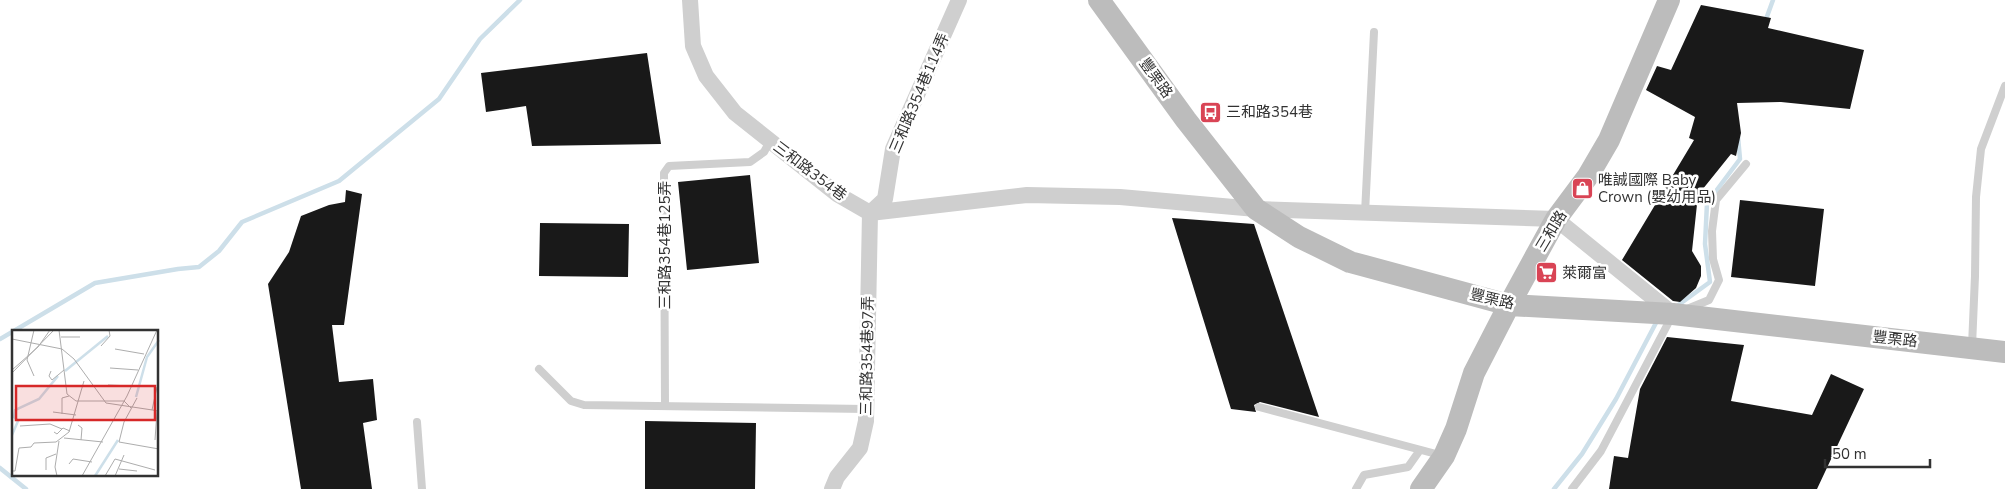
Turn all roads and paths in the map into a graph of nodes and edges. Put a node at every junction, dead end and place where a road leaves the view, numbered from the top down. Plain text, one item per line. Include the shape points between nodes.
1 (690, 0) edge
2 (959, 0) edge
3 (1099, 0) edge
4 (1669, 0) edge
5 (1374, 32) dead end
6 (2005, 86) edge
7 (770, 141) junction
8 (1746, 164) dead end
9 (1256, 209) junction
10 (870, 212) junction
11 (1365, 213) junction
12 (1556, 219) junction
13 (1509, 305) junction
14 (1674, 314) junction
15 (1972, 348) junction
16 (2005, 352) edge
17 (539, 369) dead end
18 (665, 406) junction
19 (1259, 407) dead end
20 (866, 409) junction
21 (418, 422) dead end
22 (1420, 450) junction
23 (1444, 456) junction
24 (422, 489) edge
25 (832, 489) edge
26 (1356, 489) edge
27 (1421, 489) edge
28 (1572, 489) edge

1 - 7 street, 三和路354巷 via 693,46 706,76 735,113
2 - 10 street, 三和路354巷114弄 via 892,149 885,198
3 - 9 street, 豐栗路 via 1186,120
4 - 12 street, 三和路 via 1609,140 1588,176
5 - 11 lane
6 - 15 lane via 1981,149 1976,197
7 - 10 street, 三和路354巷 via 837,194
7 - 18 lane, 三和路354巷125弄 via 764,152 750,162 669,166 664,173
8 - 14 lane via 1716,200 1713,259 1719,280 1708,300
9 - 10 street via 1120,197 1027,195
9 - 11 street
9 - 13 street, 豐栗路 via 1299,237 1350,262
10 - 20 street, 三和路354巷97弄
11 - 12 street
12 - 13 street, 三和路
12 - 14 street
13 - 14 street, 豐栗路
13 - 23 street, 三和路 via 1474,372
14 - 15 street, 豐栗路
14 - 28 lane via 1600,451
15 - 16 street, 豐栗路
17 - 18 lane via 572,401 584,405
18 - 20 lane
19 - 22 lane
20 - 25 street, 三和路354巷97弄 via 860,448 837,477
21 - 24 lane
22 - 23 lane
22 - 26 lane via 1408,466 1364,475
23 - 27 street, 三和路

